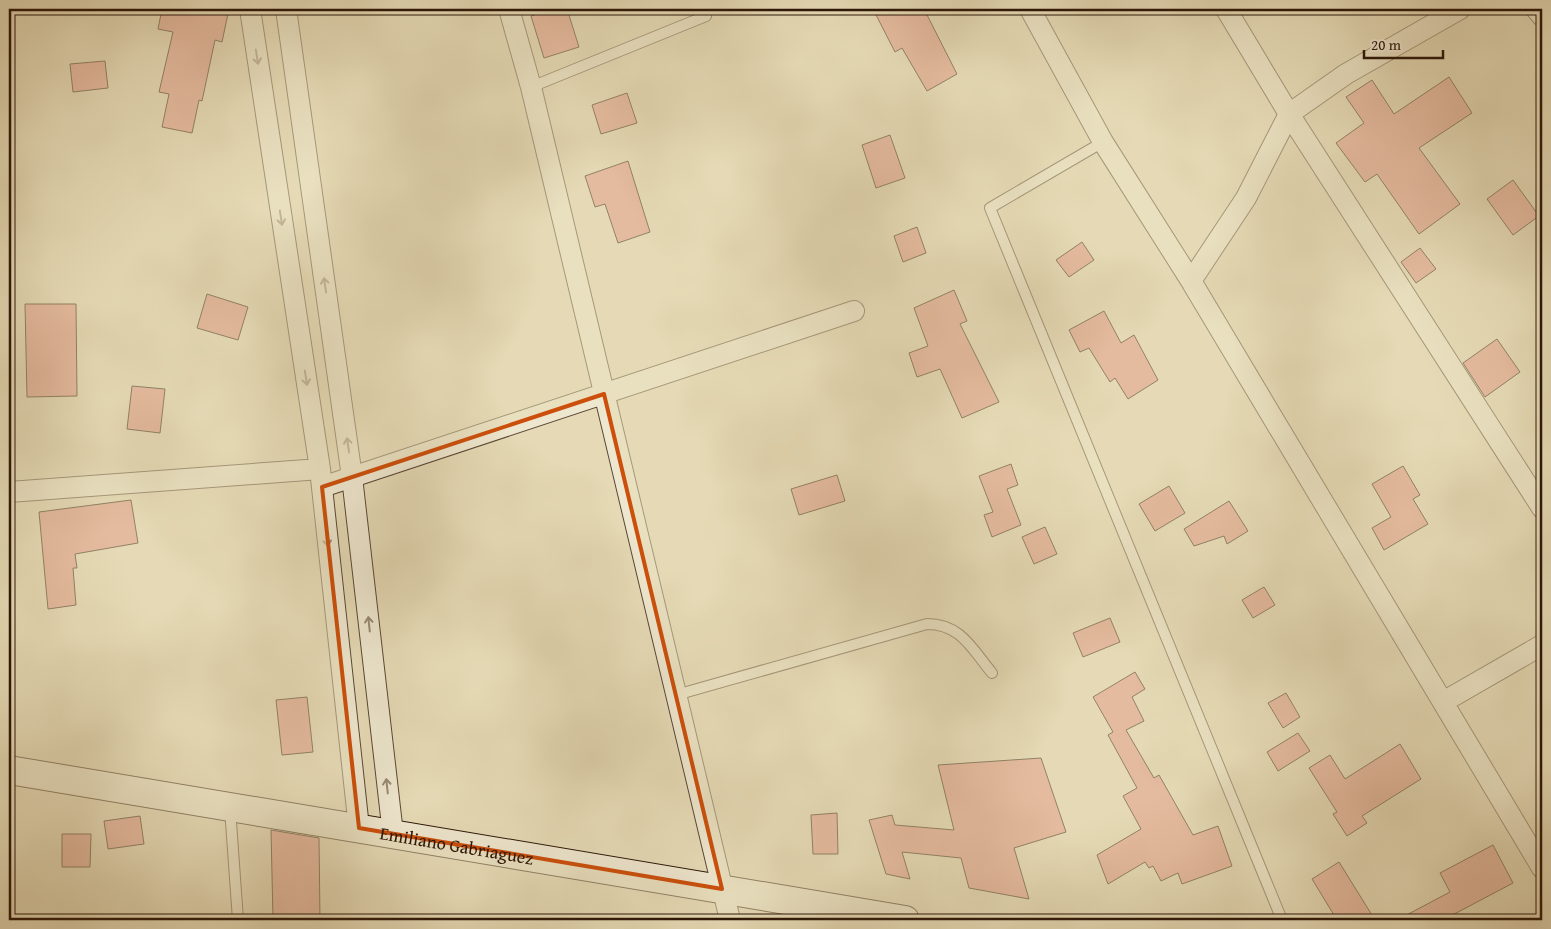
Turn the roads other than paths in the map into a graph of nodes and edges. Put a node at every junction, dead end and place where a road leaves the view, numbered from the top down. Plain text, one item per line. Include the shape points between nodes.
1 (250, 9) edge
2 (286, 9) edge
3 (510, 9) edge
4 (1030, 9) edge
5 (1226, 9) edge
6 (1460, 9) edge
7 (1536, 9) edge
8 (706, 16) dead end
9 (1542, 16) edge
10 (531, 87) junction
11 (1289, 114) junction
12 (1103, 142) junction
13 (1191, 282) junction
14 (854, 311) dead end
15 (604, 394) junction
16 (352, 477) junction
17 (321, 478) junction
18 (9, 492) edge
19 (1542, 508) edge
20 (1542, 645) edge
21 (992, 673) dead end
22 (676, 695) junction
23 (1443, 702) junction
24 (9, 770) edge
25 (230, 806) junction
26 (359, 828) junction
27 (393, 834) junction
28 (1542, 868) edge
29 (722, 889) junction
30 (238, 920) edge
31 (730, 920) edge
32 (905, 920) edge
33 (1282, 920) edge

1 -> 17 street
16 -> 2 street
3 - 10 street
4 - 12 street
5 - 11 street
6 - 11 street via 1346,74
7 - 9 street
8 - 10 lane
10 - 15 street
11 - 13 street via 1246,198
11 - 19 street
12 - 13 street
12 - 33 lane via 990,208
13 - 23 street
14 - 15 street
15 - 16 street
15 - 22 street
16 - 17 street
27 -> 16 street
17 - 18 street
17 -> 26 street
20 - 23 street
21 - 22 lane via 956,630 942,624 927,624
22 - 29 street
23 - 28 street
24 - 25 main road, Emiliano Gabriaguez
25 - 26 main road, Emiliano Gabriaguez
25 - 30 lane
26 - 27 main road, Emiliano Gabriaguez
27 - 29 main road, Emiliano Gabriaguez
29 - 31 street
29 - 32 main road, Emiliano Gabriaguez

